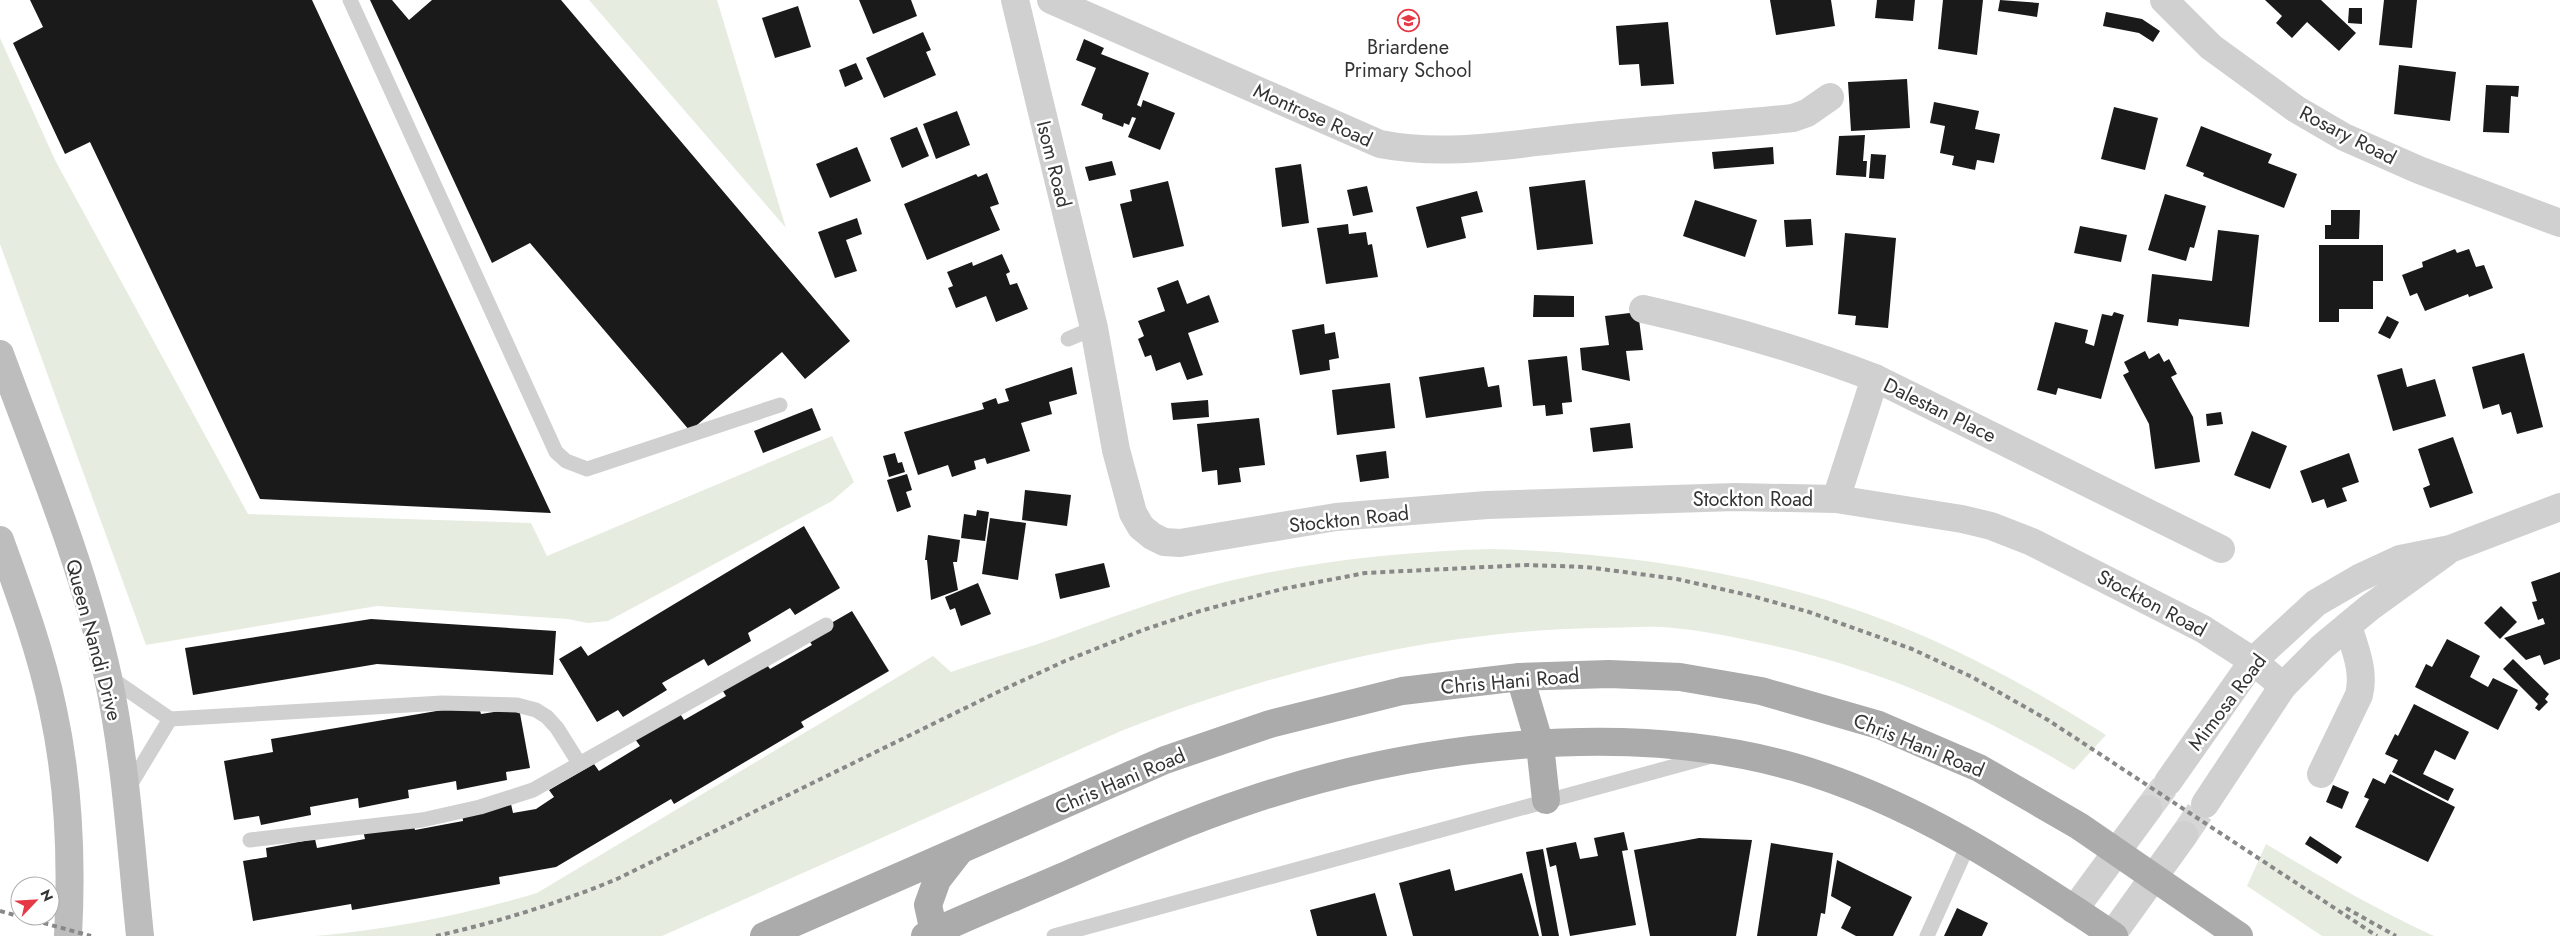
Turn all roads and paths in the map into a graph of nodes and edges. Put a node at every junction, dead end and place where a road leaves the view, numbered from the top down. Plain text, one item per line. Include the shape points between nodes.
1 (350, 0) edge
2 (1015, 0) edge
3 (1050, 0) edge
4 (2164, 0) edge
5 (1830, 96) dead end
6 (2560, 223) edge
7 (1643, 310) dead end
8 (1094, 328) junction
9 (1068, 339) dead end
10 (0, 354) edge
11 (1875, 378) junction
12 (780, 405) dead end
13 (1836, 499) junction
14 (2560, 507) edge
15 (0, 540) edge
16 (1180, 543) joint
17 (2221, 549) dead end
18 (2450, 549) junction
19 (826, 625) dead end
20 (2348, 626) junction
21 (2253, 661) junction
22 (107, 676) junction
23 (1520, 677) junction
24 (2283, 686) junction
25 (170, 719) junction
26 (1540, 745) junction
27 (1724, 752) junction
28 (579, 763) junction
29 (2321, 774) dead end
30 (2168, 782) tunnel mouth
31 (126, 792) junction
32 (1546, 800) junction
33 (2205, 804) tunnel mouth
34 (2148, 809) tunnel mouth
35 (2184, 835) tunnel mouth
36 (250, 840) dead end
37 (1969, 843) junction
38 (961, 850) junction
39 (2118, 852) junction
40 (2154, 878) junction
41 (2074, 910) junction
42 (932, 935) edge
43 (2113, 935) edge
44 (68, 936) edge
45 (140, 936) edge
46 (764, 936) edge
47 (1054, 936) edge
48 (1927, 936) edge
49 (2238, 936) edge

1 - 12 lane via 556,452 571,464 586,469
2 - 8 street, Isom Road
3 - 5 street, Montrose Road via 1380,144 1403,148 1486,148 1793,118 1807,113
4 - 6 street, Rosary Road via 2211,47 2296,109 2344,137 2419,170
7 - 11 street, Dalestan Place via 1716,325
8 - 9 lane
8 - 16 street, Isom Road via 1116,450 1133,513 1141,527 1152,536 1164,542
10 - 22 main road, Queen Nandi Drive via 87,600
11 - 13 street
11 - 17 street, Dalestan Place
13 - 16 street, Stockton Road via 1736,497 1487,505 1336,517
13 - 21 street, Stockton Road via 1962,519 2007,532 2150,601
14 - 18 street, Mimosa Road
15 - 44 main road via 26,610 53,709 66,798 71,890
18 - 20 street, Mimosa Road
18 - 21 street, Mimosa Road via 2400,559 2359,578 2316,603
19 - 28 lane
20 - 24 street, Mimosa Road
20 - 29 street via 2362,683
21 - 24 street, Stockton Road
21 - 30 street, Mimosa Road
22 - 25 lane
22 - 31 main road, Queen Nandi Drive
23 - 26 main road
23 - 38 main road, Chris Hani Road via 1402,691 1270,724 1165,760
23 - 39 main road, Chris Hani Road via 1610,674 1680,677 1761,691 1879,725 1979,768
24 - 33 street, Mimosa Road
25 - 28 lane via 442,703 517,705 547,717
25 - 31 lane
26 - 27 main road via 1594,742 1656,744
26 - 32 main road
26 - 42 main road via 1467,750 1358,770 1249,801 1118,852
27 - 32 lane
27 - 37 main road via 1794,767 1875,796
28 - 36 lane via 533,790 480,807 422,820
31 - 45 main road, Queen Nandi Drive
32 - 47 lane
34 - 39 street
35 - 40 street
37 - 41 main road
37 - 48 lane
38 - 42 main road via 937,880 928,905
38 - 46 main road, Chris Hani Road
39 - 40 main road, Chris Hani Road
39 - 41 street
40 - 43 street
40 - 49 main road, Chris Hani Road
41 - 43 main road

